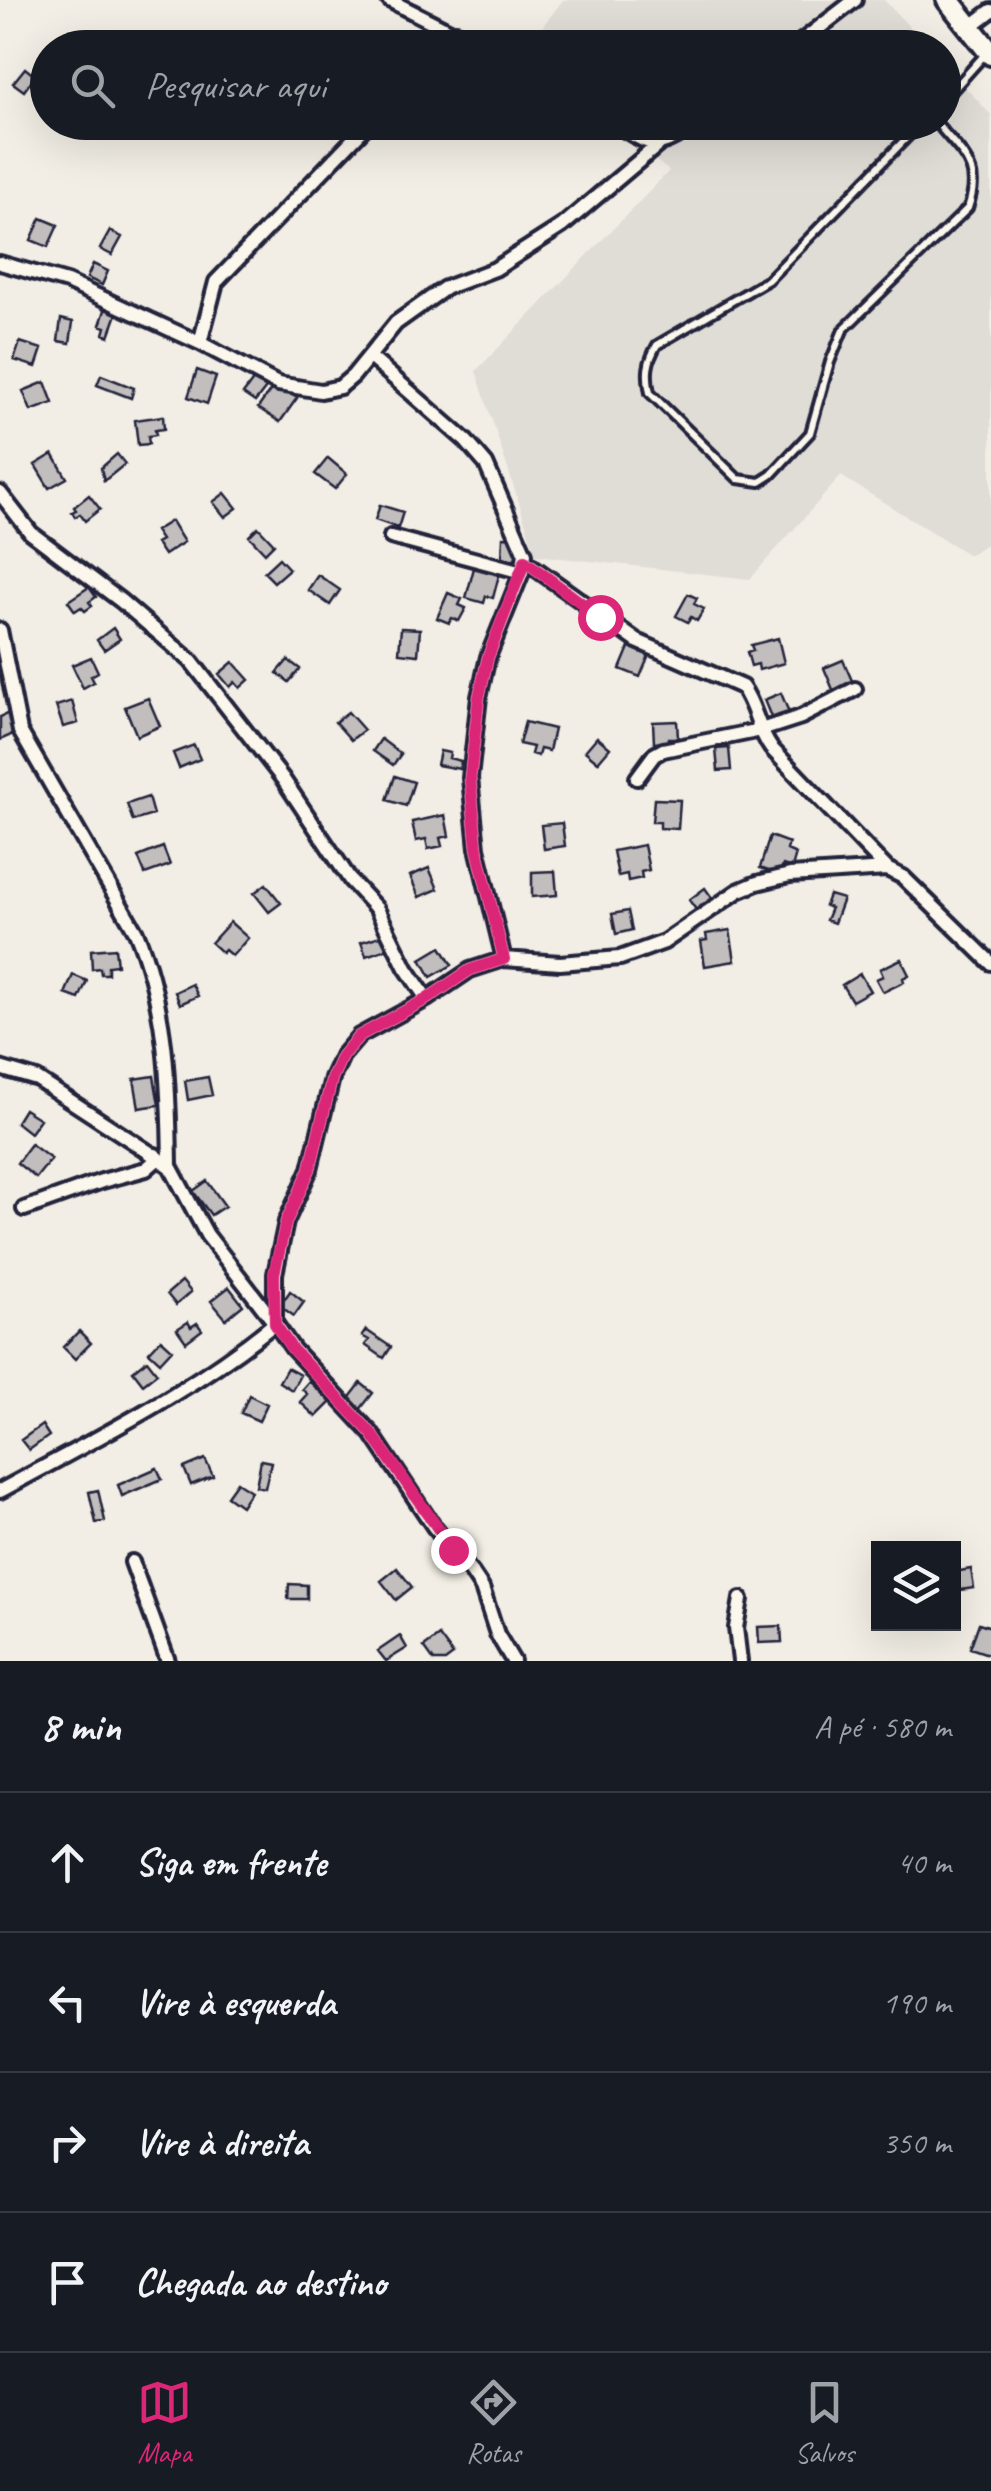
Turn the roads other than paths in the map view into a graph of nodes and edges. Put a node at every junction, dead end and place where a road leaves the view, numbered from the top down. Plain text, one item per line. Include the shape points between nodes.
1 (390, 0) edge
2 (855, 0) edge
3 (948, 0) edge
4 (991, 11) edge
5 (970, 27) junction
6 (452, 30) edge
7 (816, 30) edge
8 (990, 53) edge
9 (961, 83) edge
10 (353, 140) edge
11 (643, 140) edge
12 (673, 140) edge
13 (904, 140) edge
14 (950, 140) edge
15 (658, 145) junction
16 (0, 262) edge
17 (200, 342) junction
18 (371, 358) junction
19 (0, 493) edge
20 (392, 538) dead end
21 (523, 566) junction
22 (0, 630) edge
23 (855, 690) dead end
24 (761, 730) junction
25 (637, 778) dead end
26 (888, 869) junction
27 (504, 959) junction
28 (991, 964) edge
29 (427, 999) junction
30 (0, 1068) edge
31 (155, 1155) junction
32 (170, 1166) junction
33 (24, 1209) dead end
34 (275, 1324) junction
35 (0, 1490) edge
36 (132, 1562) dead end
37 (741, 1599) dead end
38 (168, 1661) edge
39 (513, 1661) edge
40 (740, 1661) edge

1 - 6 street
2 - 7 street
3 - 5 main road
4 - 5 street
5 - 8 main road
8 - 9 lane
10 - 17 street via 216,282
11 - 15 street
12 - 15 street
13 - 14 lane via 768,280 657,345 649,360 650,393 738,478 760,482 771,475 810,432 843,330 968,208 974,171
15 - 18 street via 562,226 496,269 445,288 396,323
16 - 17 street via 68,282
17 - 18 street via 278,384 322,391 340,387
18 - 21 street via 486,464 526,554
19 - 29 street via 31,533 191,661 377,909
20 - 21 street
21 - 24 street via 637,641 735,681 753,702
21 - 27 street via 488,657 470,778 477,848
22 - 32 street via 20,730 146,954 168,1060
23 - 24 street
24 - 25 street via 663,750
24 - 26 street
26 - 27 street via 757,883 664,942 620,958
26 - 28 street
27 - 29 street via 470,970
29 - 34 street via 359,1036 337,1067 310,1169 286,1222 274,1274
30 - 31 street via 37,1079
31 - 32 street
31 - 33 street via 146,1169
32 - 34 street via 207,1235
34 - 35 street via 160,1404
34 - 39 street via 372,1434 472,1573
36 - 38 street
37 - 40 street

